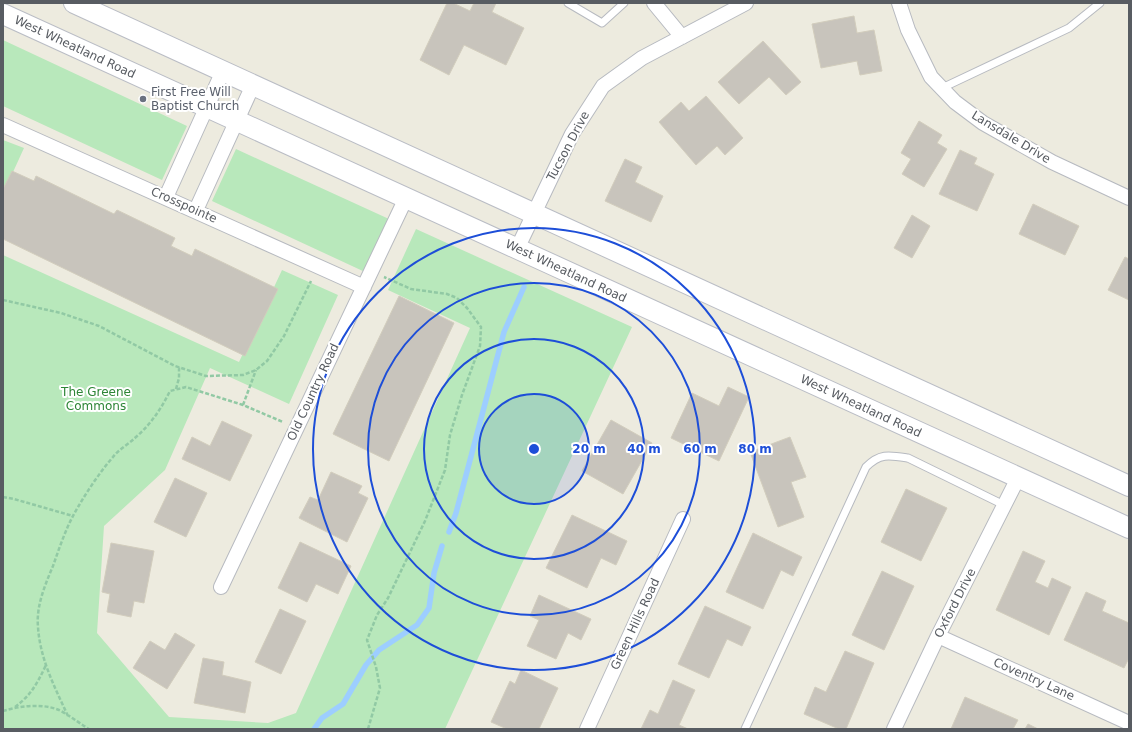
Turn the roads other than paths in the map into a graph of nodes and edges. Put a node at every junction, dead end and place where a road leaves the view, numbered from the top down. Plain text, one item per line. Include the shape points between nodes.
1 (74, 3) edge
2 (568, 3) edge
3 (624, 3) edge
4 (654, 3) edge
5 (746, 3) edge
6 (899, 3) edge
7 (1100, 3) edge
8 (3, 14) edge
9 (682, 37) junction
10 (224, 71) junction
11 (253, 85) junction
12 (942, 88) junction
13 (207, 107) junction
14 (237, 121) junction
15 (3, 125) edge
16 (166, 197) junction
17 (406, 198) junction
18 (1129, 198) edge
19 (196, 210) junction
20 (534, 213) junction
21 (517, 249) junction
22 (364, 287) junction
23 (1018, 478) junction
24 (1129, 486) edge
25 (1004, 505) junction
26 (683, 519) dead end
27 (1129, 528) edge
28 (221, 587) dead end
29 (938, 636) junction
30 (1129, 723) edge
31 (587, 729) edge
32 (745, 729) edge
33 (894, 729) edge

1 - 10 main road
2 - 3 lane via 602,23
4 - 9 street
5 - 9 street, Tucson Drive
6 - 12 street, Lansdale Drive via 908,30 930,77
7 - 12 lane via 1070,28
8 - 13 main road, West Wheatland Road
9 - 20 street, Tucson Drive via 642,58 603,86 572,134
10 - 11 main road
10 - 13 street
11 - 14 street
11 - 20 main road
12 - 18 street, Lansdale Drive via 955,102 983,123 1052,162
13 - 14 main road, West Wheatland Road
13 - 16 street
14 - 17 main road, West Wheatland Road
14 - 19 street
15 - 16 street, Crosspointe
16 - 19 street, Crosspointe
17 - 21 main road, West Wheatland Road
17 - 22 street, Old Country Road
19 - 22 street, Crosspointe
20 - 21 street, Tucson Drive
20 - 24 main road
21 - 23 main road, West Wheatland Road
22 - 28 street, Old Country Road
23 - 25 street, Oxford Drive
23 - 27 main road, West Wheatland Road
25 - 29 street, Oxford Drive
25 - 32 lane via 908,458 884,455 874,459 866,467
26 - 31 street, Green Hills Road
29 - 30 street, Coventry Lane
29 - 33 street, Oxford Drive

